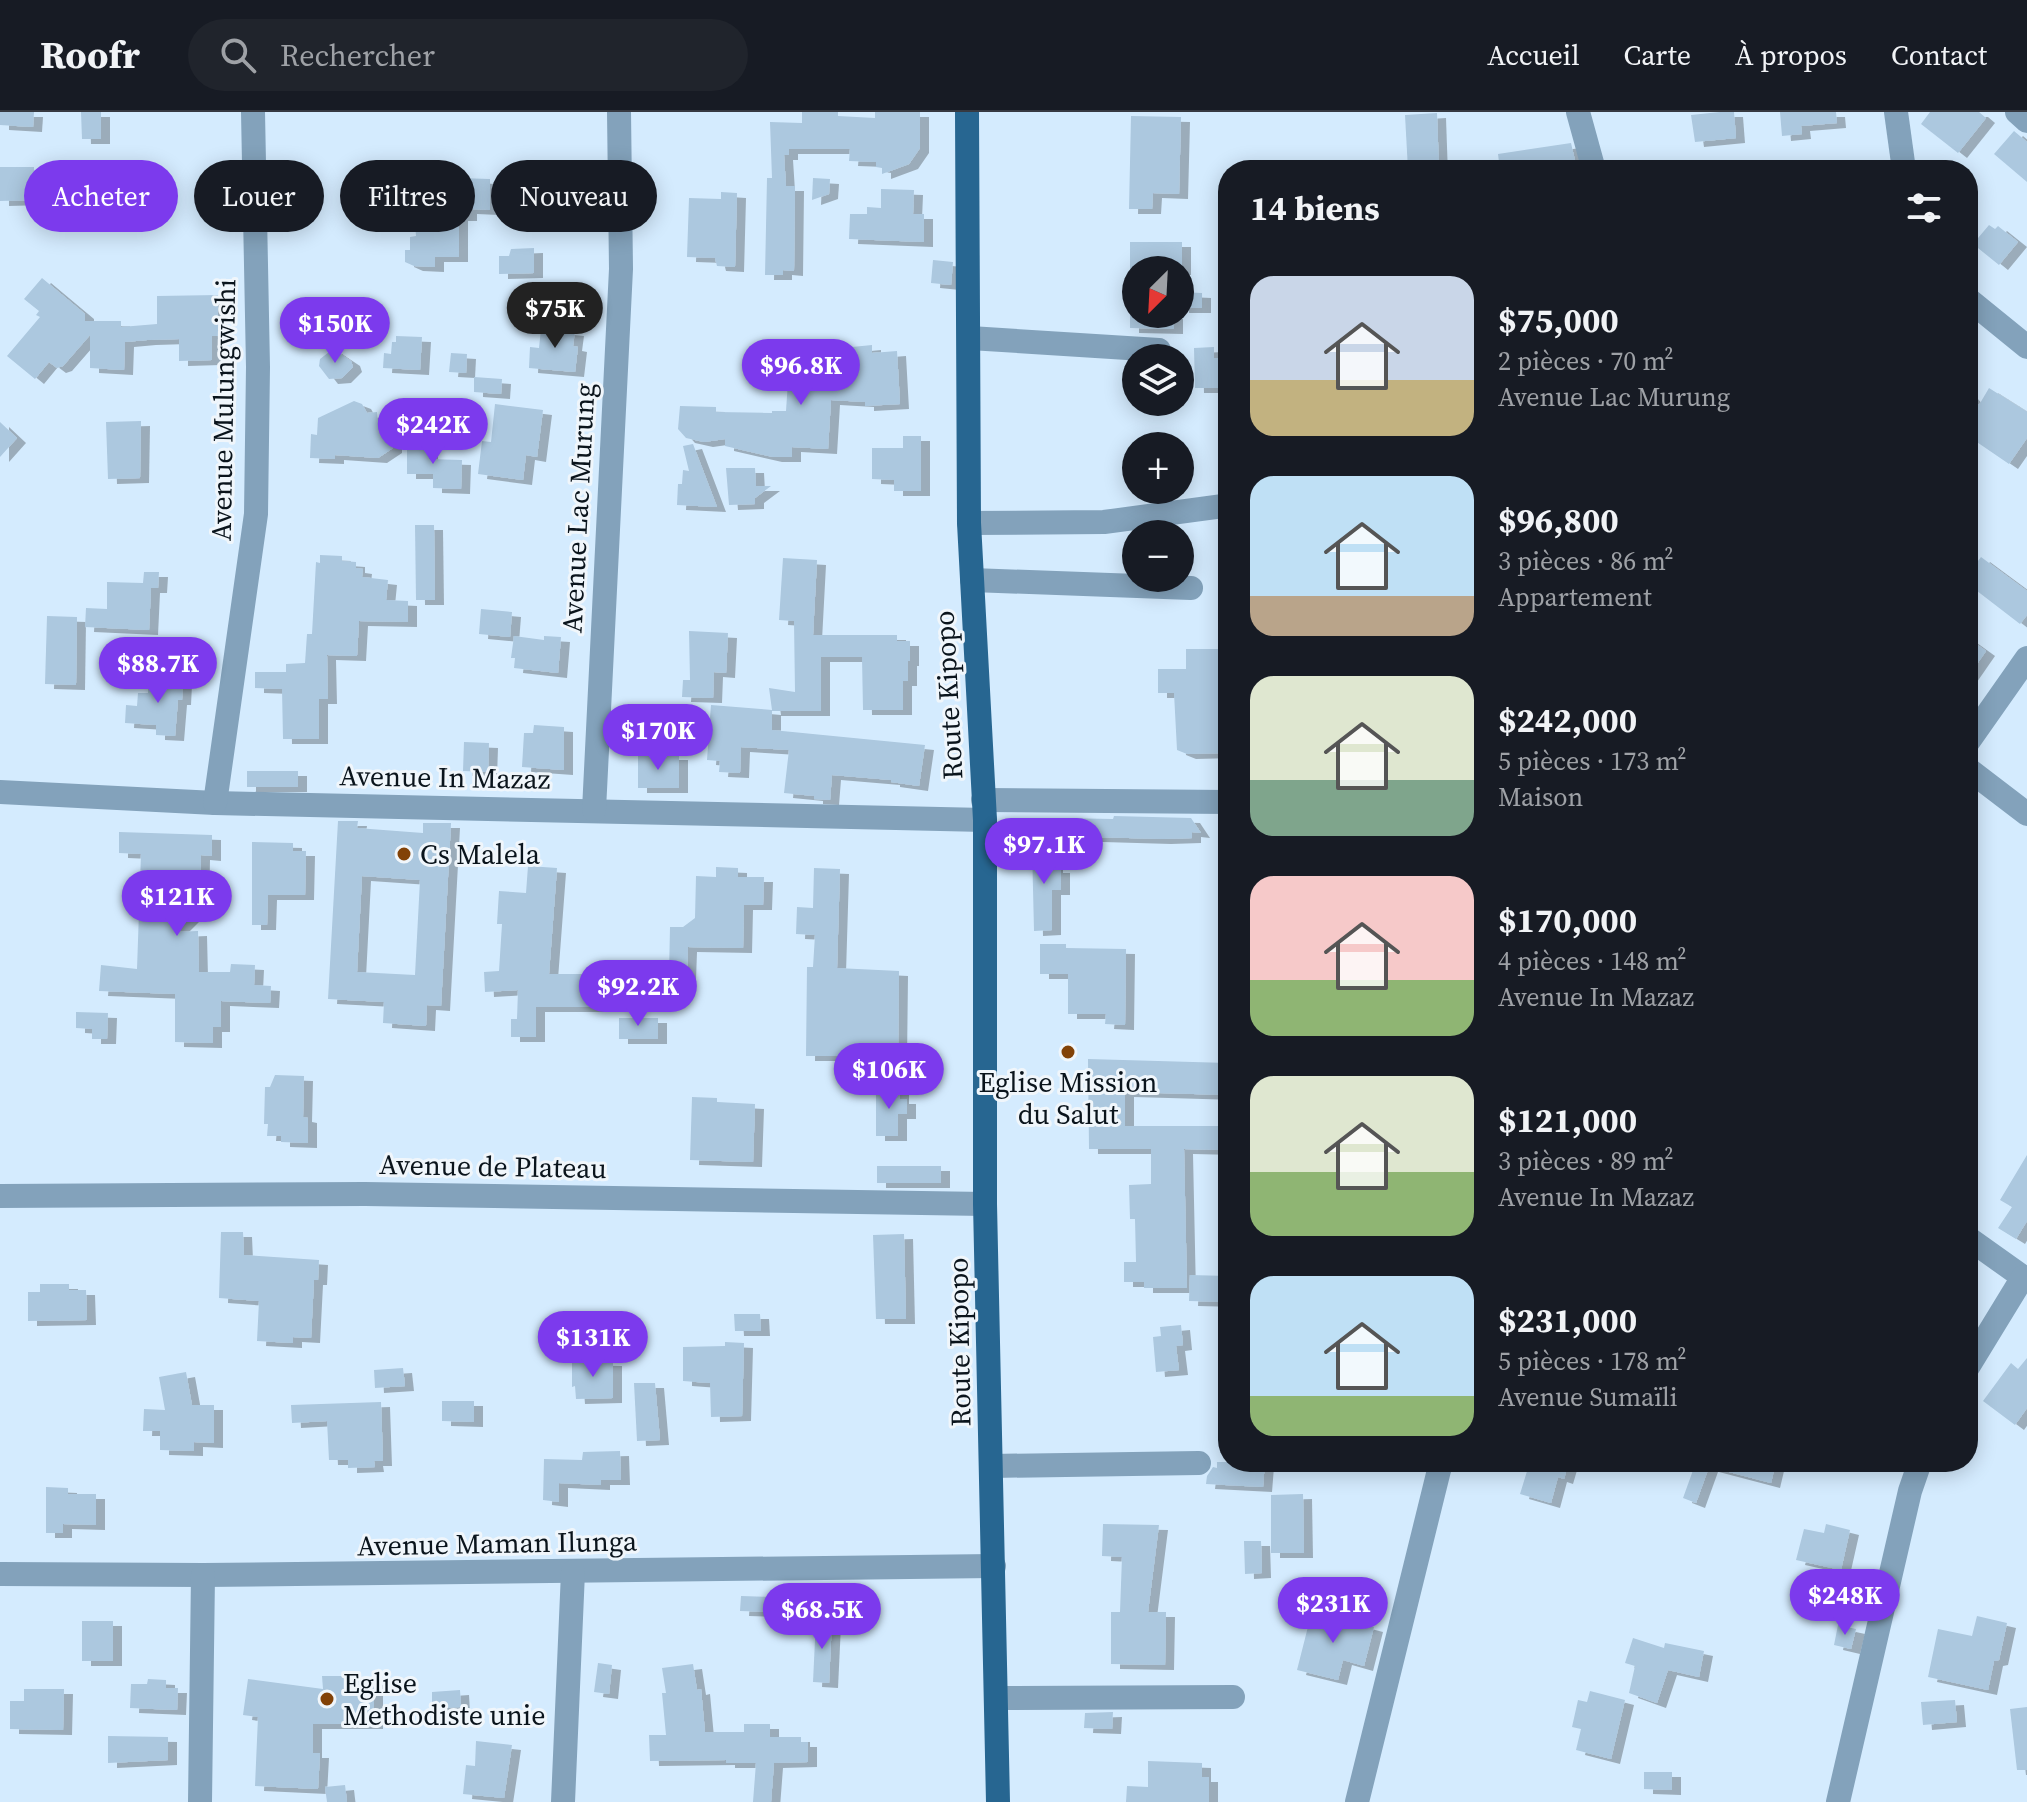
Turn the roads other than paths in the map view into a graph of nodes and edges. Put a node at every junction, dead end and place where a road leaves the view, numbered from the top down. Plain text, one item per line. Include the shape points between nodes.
1 (253, 112) edge
2 (619, 112) edge
3 (967, 112) edge
4 (1578, 112) edge
5 (1896, 112) edge
6 (2017, 112) edge
7 (2027, 121) edge
8 (1591, 160) edge
9 (1903, 160) edge
10 (1978, 307) edge
11 (970, 338) junction
12 (2027, 347) edge
13 (1122, 348) edge
14 (1218, 507) edge
15 (969, 523) junction
16 (972, 580) junction
17 (1122, 585) edge
18 (2027, 658) edge
19 (1978, 728) edge
20 (1978, 777) edge
21 (0, 792) edge
22 (1218, 802) edge
23 (215, 803) junction
24 (594, 810) junction
25 (984, 810) junction
26 (2027, 814) edge
27 (0, 1196) edge
28 (985, 1204) junction
29 (1978, 1245) edge
30 (2025, 1278) edge
31 (1978, 1351) edge
32 (1199, 1463) dead end
33 (992, 1466) junction
34 (1439, 1472) edge
35 (1917, 1472) edge
36 (994, 1566) junction
37 (573, 1572) junction
38 (0, 1574) edge
39 (203, 1575) junction
40 (1233, 1697) dead end
41 (996, 1698) junction
42 (200, 1802) edge
43 (563, 1802) edge
44 (998, 1802) edge
45 (1357, 1802) edge
46 (1838, 1802) edge

1 - 23 street, Avenue Mulungwishi via 256,514
2 - 24 street, Avenue Lac Murung via 621,269
3 - 11 main road, Route Kipopo
4 - 8 street
5 - 9 street
6 - 7 street
10 - 12 street
11 - 13 street
11 - 15 main road, Route Kipopo
14 - 15 street via 1104,522
15 - 16 main road, Route Kipopo
16 - 17 street
16 - 25 main road, Route Kipopo
18 - 19 street
20 - 26 street
21 - 23 street, Avenue In Mazaz
22 - 25 street, Avenue In Mazaz
23 - 24 street, Avenue In Mazaz
24 - 25 street, Avenue In Mazaz
25 - 28 main road, Route Kipopo
27 - 28 street, Avenue de Plateau via 365,1194
28 - 33 main road, Route Kipopo
29 - 30 street
30 - 31 street
32 - 33 street
33 - 36 main road, Route Kipopo
34 - 45 street
35 - 46 street
36 - 37 street, Avenue Maman Ilunga
36 - 41 main road, Route Kipopo
37 - 39 street, Avenue Maman Ilunga
37 - 43 street
38 - 39 street, Avenue Maman Ilunga
39 - 42 street
40 - 41 street
41 - 44 main road, Route Kipopo

